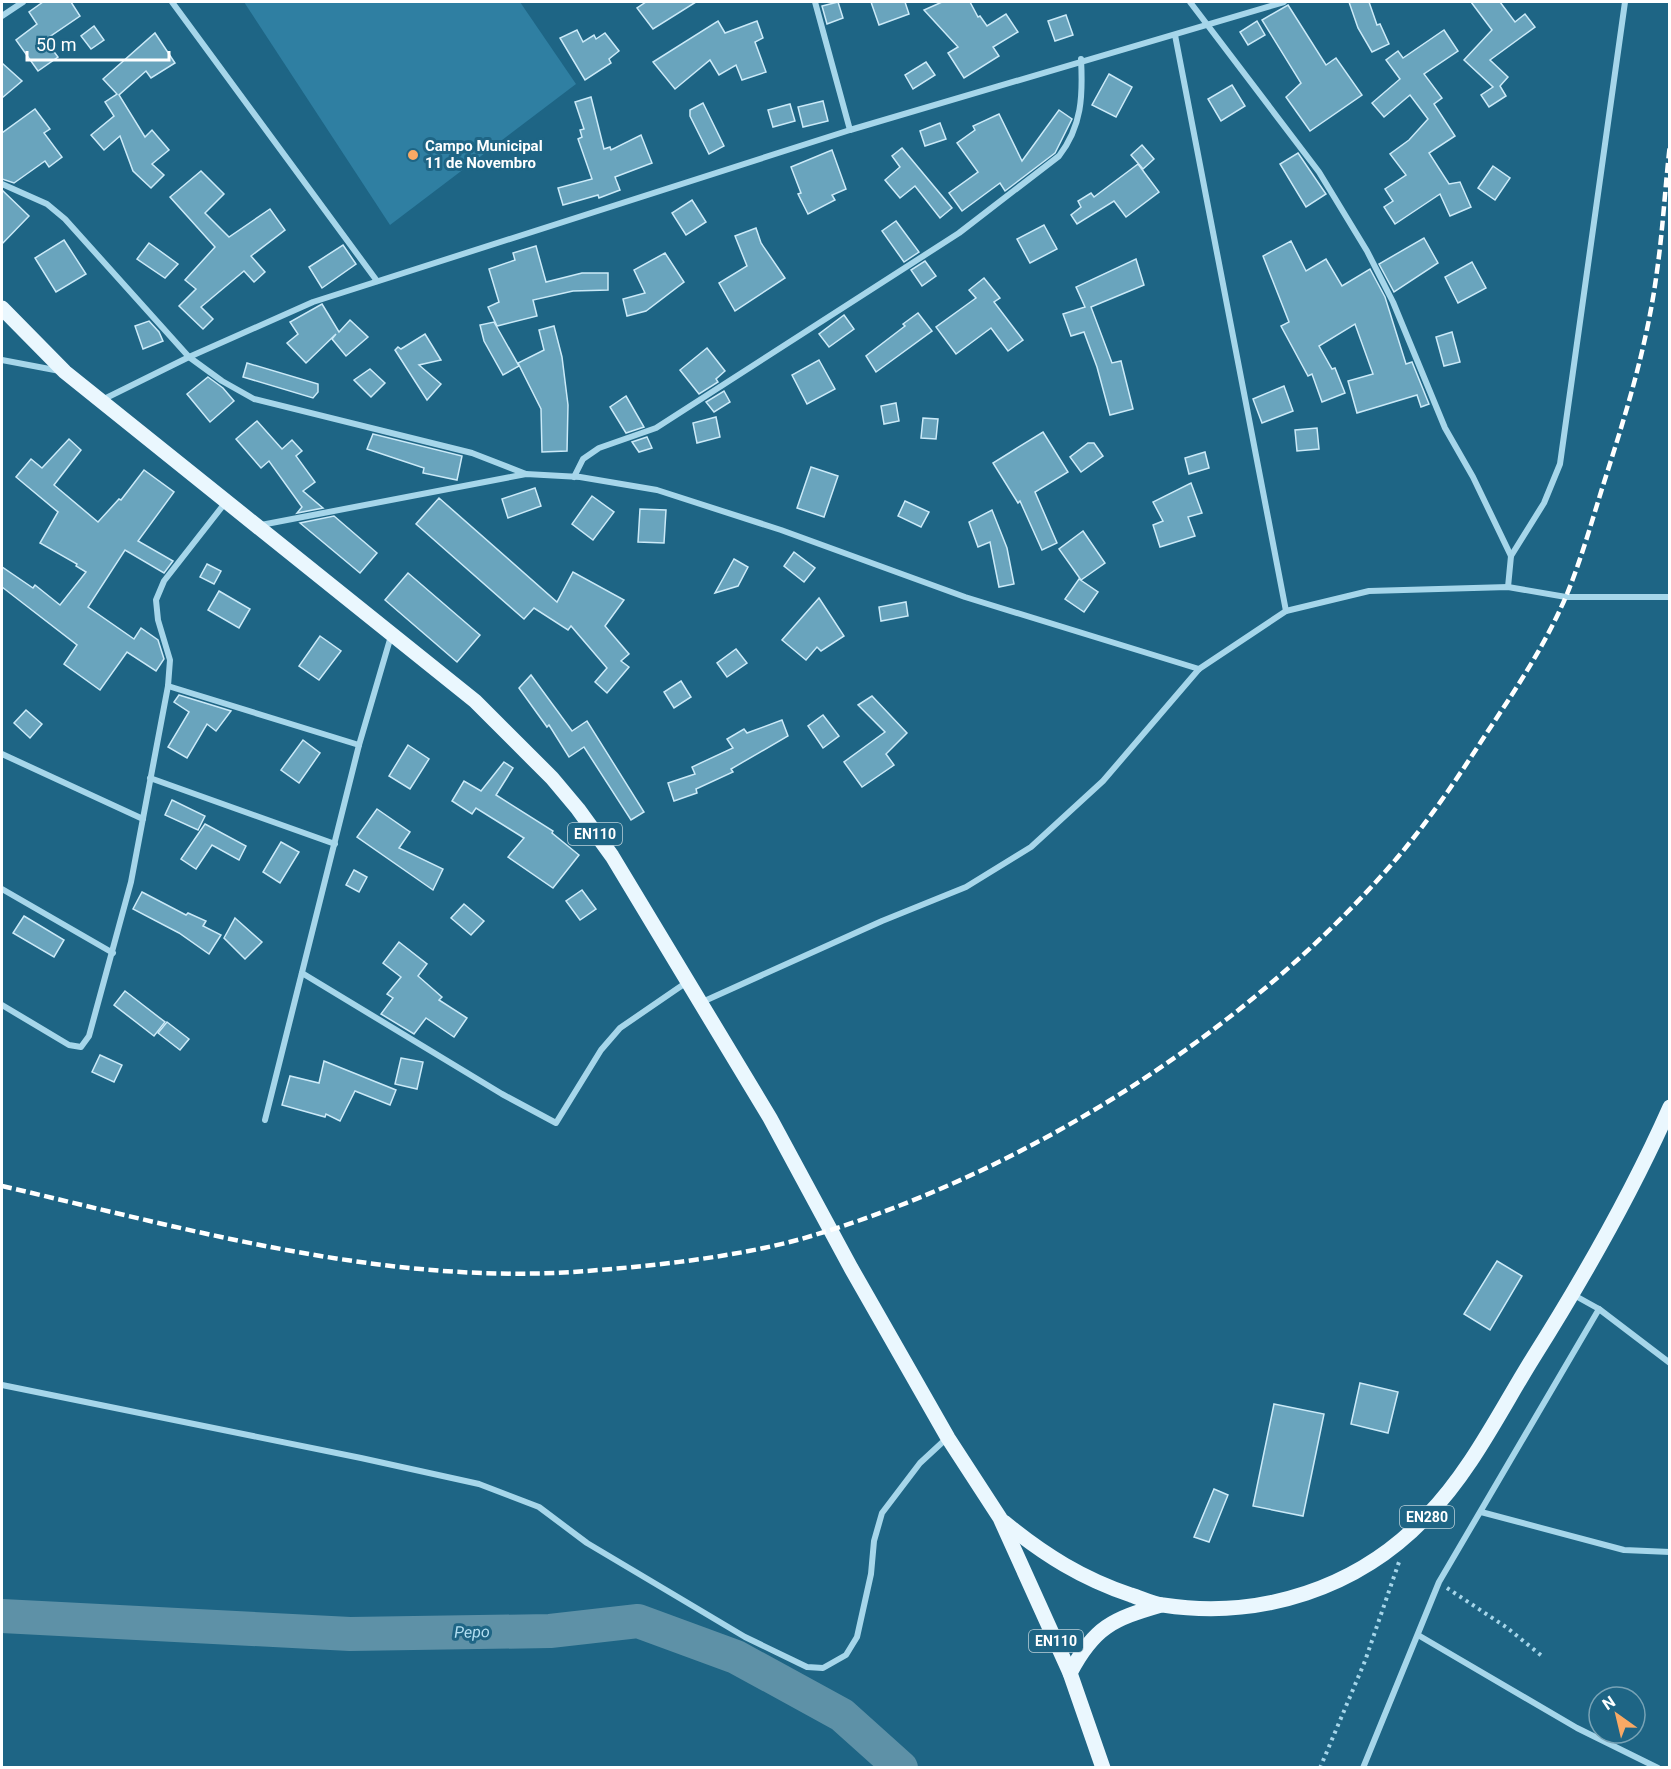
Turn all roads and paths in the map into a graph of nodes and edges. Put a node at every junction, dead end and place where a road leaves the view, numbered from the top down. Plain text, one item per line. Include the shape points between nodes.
1 (23, 2) edge
2 (172, 2) edge
3 (815, 2) edge
4 (1190, 2) edge
5 (1284, 2) edge
6 (1625, 2) edge
7 (2, 16) edge
8 (1208, 25) junction
9 (1175, 35) junction
10 (1081, 59) junction
11 (849, 130) junction
12 (2, 184) edge
13 (376, 281) junction
14 (2, 308) edge
15 (189, 357) junction
16 (2, 360) edge
17 (65, 372) junction
18 (101, 400) junction
19 (526, 474) junction
20 (574, 477) junction
21 (227, 501) junction
22 (257, 525) junction
23 (1511, 556) junction
24 (1509, 587) junction
25 (1670, 597) edge
26 (1286, 611) junction
27 (391, 636) junction
28 (1199, 669) junction
29 (168, 686) junction
30 (359, 746) junction
31 (2, 754) edge
32 (150, 778) junction
33 (143, 819) junction
34 (335, 844) junction
35 (2, 889) edge
36 (113, 953) junction
37 (302, 973) junction
38 (687, 982) junction
39 (700, 1004) junction
40 (2, 1005) edge
41 (1670, 1107) edge
42 (265, 1120) dead end
43 (1572, 1293) junction
44 (1599, 1309) junction
45 (1670, 1363) edge
46 (2, 1386) edge
47 (948, 1438) junction
48 (1480, 1512) junction
49 (1000, 1518) junction
50 (1408, 1536) junction
51 (1670, 1552) edge
52 (1439, 1582) junction
53 (1161, 1605) junction
54 (1418, 1635) junction
55 (1542, 1656) dead end
56 (1070, 1673) junction
57 (1103, 1767) edge
58 (1320, 1767) edge
59 (1364, 1767) edge
60 (1658, 1767) edge

1 - 7 street
2 - 13 street
3 - 11 street
4 - 8 street
5 - 8 street
6 - 23 street via 1560,464 1544,503
8 - 9 street
8 - 23 street via 1318,172 1367,251 1393,302 1445,428
9 - 10 street
9 - 26 street
10 - 11 street
10 - 20 street via 1080,119 1071,141 1059,156 959,233 666,421 599,448 583,459
11 - 13 street
12 - 15 street via 47,204 65,219
13 - 15 street via 313,302
14 - 17 main road, EN110
15 - 18 street
15 - 19 street via 254,399 472,453
16 - 17 street
17 - 18 main road, EN110
18 - 21 main road, EN110
19 - 20 street
19 - 22 street
20 - 28 street via 657,490 781,530 964,597
21 - 22 main road, EN110
21 - 29 street via 164,581 156,600 170,660
22 - 27 main road, EN110
23 - 24 street
24 - 25 street via 1566,597
24 - 26 street via 1369,591
26 - 28 street
27 - 30 street
27 - 38 main road, EN110 via 475,701 552,778 612,856
28 - 39 street via 1103,781 1031,847 966,887
29 - 30 street
29 - 32 street
30 - 34 street
31 - 33 street
32 - 33 street
32 - 34 street
33 - 36 street
34 - 37 street
35 - 36 street
36 - 40 street via 95,1021 81,1047 53,1038
37 - 38 street via 556,1123 620,1028
37 - 42 street
38 - 39 main road, EN110
39 - 47 main road, EN110 via 770,1118
41 - 43 main road, EN280 via 1649,1154
43 - 44 street
43 - 50 main road, EN280 via 1454,1486
44 - 45 street
44 - 48 street
46 - 47 street via 479,1484 539,1507 587,1544 745,1636 807,1667 823,1668 846,1654 857,1637 871,1574 873,1541 882,1513 920,1463
47 - 49 main road, EN110
48 - 51 street via 1624,1550
48 - 52 street
49 - 53 main road, EN280 via 1049,1557 1095,1583
49 - 56 main road, EN110
50 - 53 main road, EN280 via 1370,1564 1301,1597 1263,1605 1212,1608
50 - 58 path via 1365,1661
52 - 54 street
52 - 55 path
53 - 56 main road via 1106,1626 1084,1645
54 - 59 street
54 - 60 street via 1577,1728
56 - 57 main road, EN110

